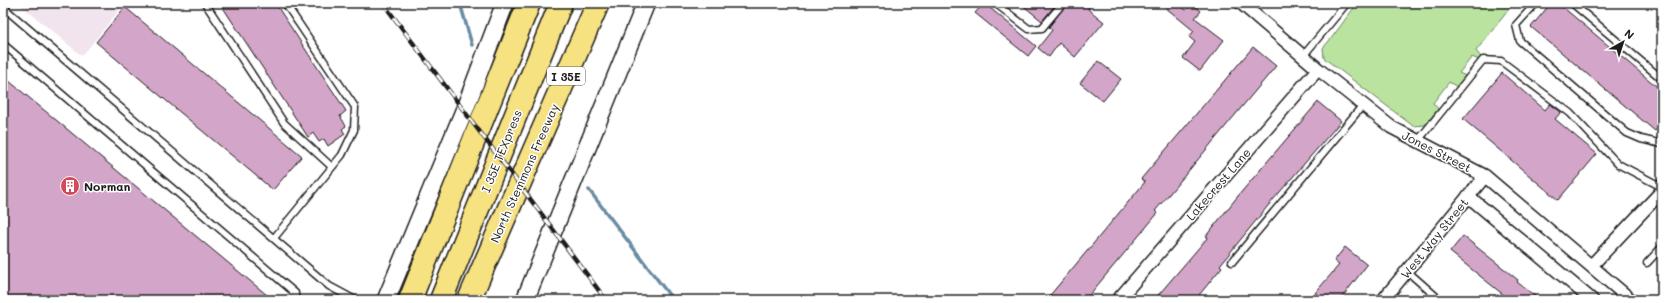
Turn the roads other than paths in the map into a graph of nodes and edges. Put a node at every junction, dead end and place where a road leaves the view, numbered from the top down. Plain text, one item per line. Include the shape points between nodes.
1 (205, 3) edge
2 (285, 3) edge
3 (505, 3) edge
4 (529, 3) edge
5 (561, 3) edge
6 (598, 3) edge
7 (646, 3) edge
8 (995, 3) edge
9 (1063, 3) edge
10 (1241, 3) edge
11 (1347, 3) edge
12 (1536, 3) edge
13 (1572, 3) edge
14 (3, 7) edge
15 (3, 44) edge
16 (1303, 56) junction
17 (1318, 69) junction
18 (1662, 79) edge
19 (1363, 105) junction
20 (1417, 142) junction
21 (1662, 144) edge
22 (332, 167) junction
23 (1485, 176) junction
24 (1662, 187) edge
25 (1662, 191) edge
26 (1468, 196) junction
27 (274, 238) junction
28 (1662, 247) edge
29 (1232, 262) dead end
30 (1647, 262) dead end
31 (1591, 266) junction
32 (1407, 271) junction
33 (295, 300) edge
34 (356, 300) edge
35 (386, 300) edge
36 (410, 300) edge
37 (441, 300) edge
38 (469, 300) edge
39 (525, 300) edge
40 (1118, 300) edge
41 (1383, 300) edge
42 (1440, 300) edge
43 (1592, 300) edge
44 (1631, 300) edge

1 - 22 lane via 284,123
2 - 22 lane via 355,107 354,130 342,155
3 - 35 main road via 466,106
4 - 36 highway
5 - 37 highway, I 35E TEXpress
6 - 38 highway, North Stemmons Freeway / I 35E
7 - 39 main road
8 - 9 lane via 1029,30 1042,28
10 - 16 street, Jones Street
11 - 16 lane
12 - 21 lane via 1516,25 1520,42 1627,133
13 - 18 lane
14 - 27 lane
15 - 33 lane via 295,293
16 - 17 street, Jones Street
17 - 19 street, Jones Street
17 - 40 street, Lakecrest Lane
19 - 20 street, Jones Street via 1391,127
19 - 29 lane
20 - 23 street, Jones Street
20 - 24 lane via 1483,60 1501,61 1570,113 1618,164
22 - 27 lane
23 - 26 street, West Way Street
23 - 31 street, Jones Street
25 - 31 street
26 - 32 street, West Way Street
26 - 43 street
27 - 34 lane via 329,286
28 - 30 lane
31 - 44 street, Jones Street
32 - 41 street, West Way Street
32 - 42 lane

